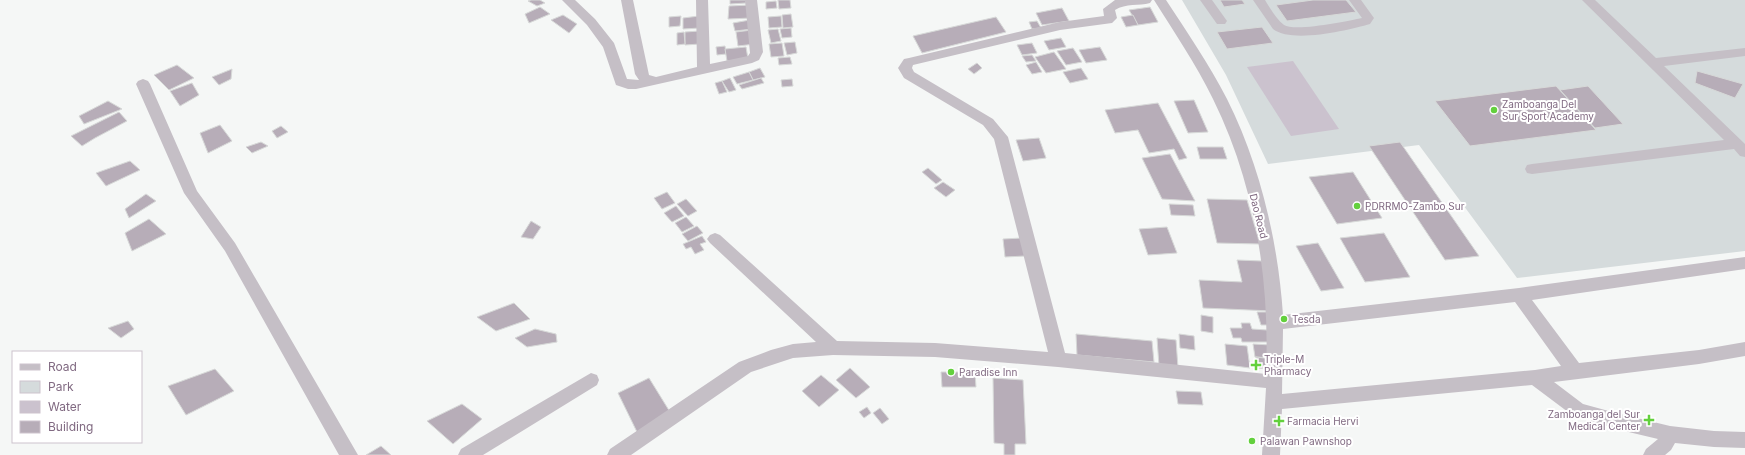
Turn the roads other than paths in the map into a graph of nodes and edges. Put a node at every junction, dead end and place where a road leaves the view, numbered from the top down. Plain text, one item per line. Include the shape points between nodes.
1 (568, 0) edge
2 (626, 0) edge
3 (702, 0) edge
4 (751, 0) edge
5 (1146, 0) edge
6 (1160, 0) edge
7 (1206, 0) edge
8 (1259, 0) edge
9 (1355, 0) edge
10 (1588, 0) edge
11 (1221, 21) dead end
12 (1745, 52) edge
13 (1653, 63) junction
14 (704, 70) junction
15 (650, 81) junction
16 (142, 84) dead end
17 (1741, 148) edge
18 (1532, 169) dead end
19 (715, 239) dead end
20 (1745, 263) edge
21 (1519, 295) junction
22 (1275, 323) junction
23 (832, 348) junction
24 (1745, 349) edge
25 (1058, 360) junction
26 (1575, 371) junction
27 (1535, 377) junction
28 (591, 380) dead end
29 (1275, 382) junction
30 (1274, 402) junction
31 (1670, 434) junction
32 (1745, 440) edge
33 (349, 455) edge
34 (466, 455) edge
35 (616, 455) edge
36 (1271, 455) edge
37 (1652, 455) edge

1 - 15 street via 591,22 609,46 621,82 632,85
2 - 15 street via 642,74
3 - 14 street
4 - 14 street via 756,55 745,62
5 - 25 street via 1114,4 1109,9 1111,18 1108,20 1060,26 981,44 909,62 905,68 909,75 988,122 1001,137
6 - 22 street, Dao Road via 1227,113 1244,157 1264,235
7 - 11 street
8 - 9 street via 1282,30 1296,32 1366,21 1368,18
10 - 13 street
12 - 13 street
13 - 17 street
14 - 15 street
16 - 33 street via 191,193 230,247
17 - 18 street
19 - 23 street
20 - 21 street
21 - 22 street
21 - 26 street
22 - 29 street, Dao Road
23 - 25 street via 935,350
23 - 35 street via 793,351 745,367
24 - 26 street via 1699,357
25 - 29 street
26 - 27 street
27 - 30 street
27 - 31 street via 1578,410
28 - 34 street
29 - 30 street, Dao Road
30 - 36 street, Dao Road
31 - 32 street
31 - 37 street via 1665,444

